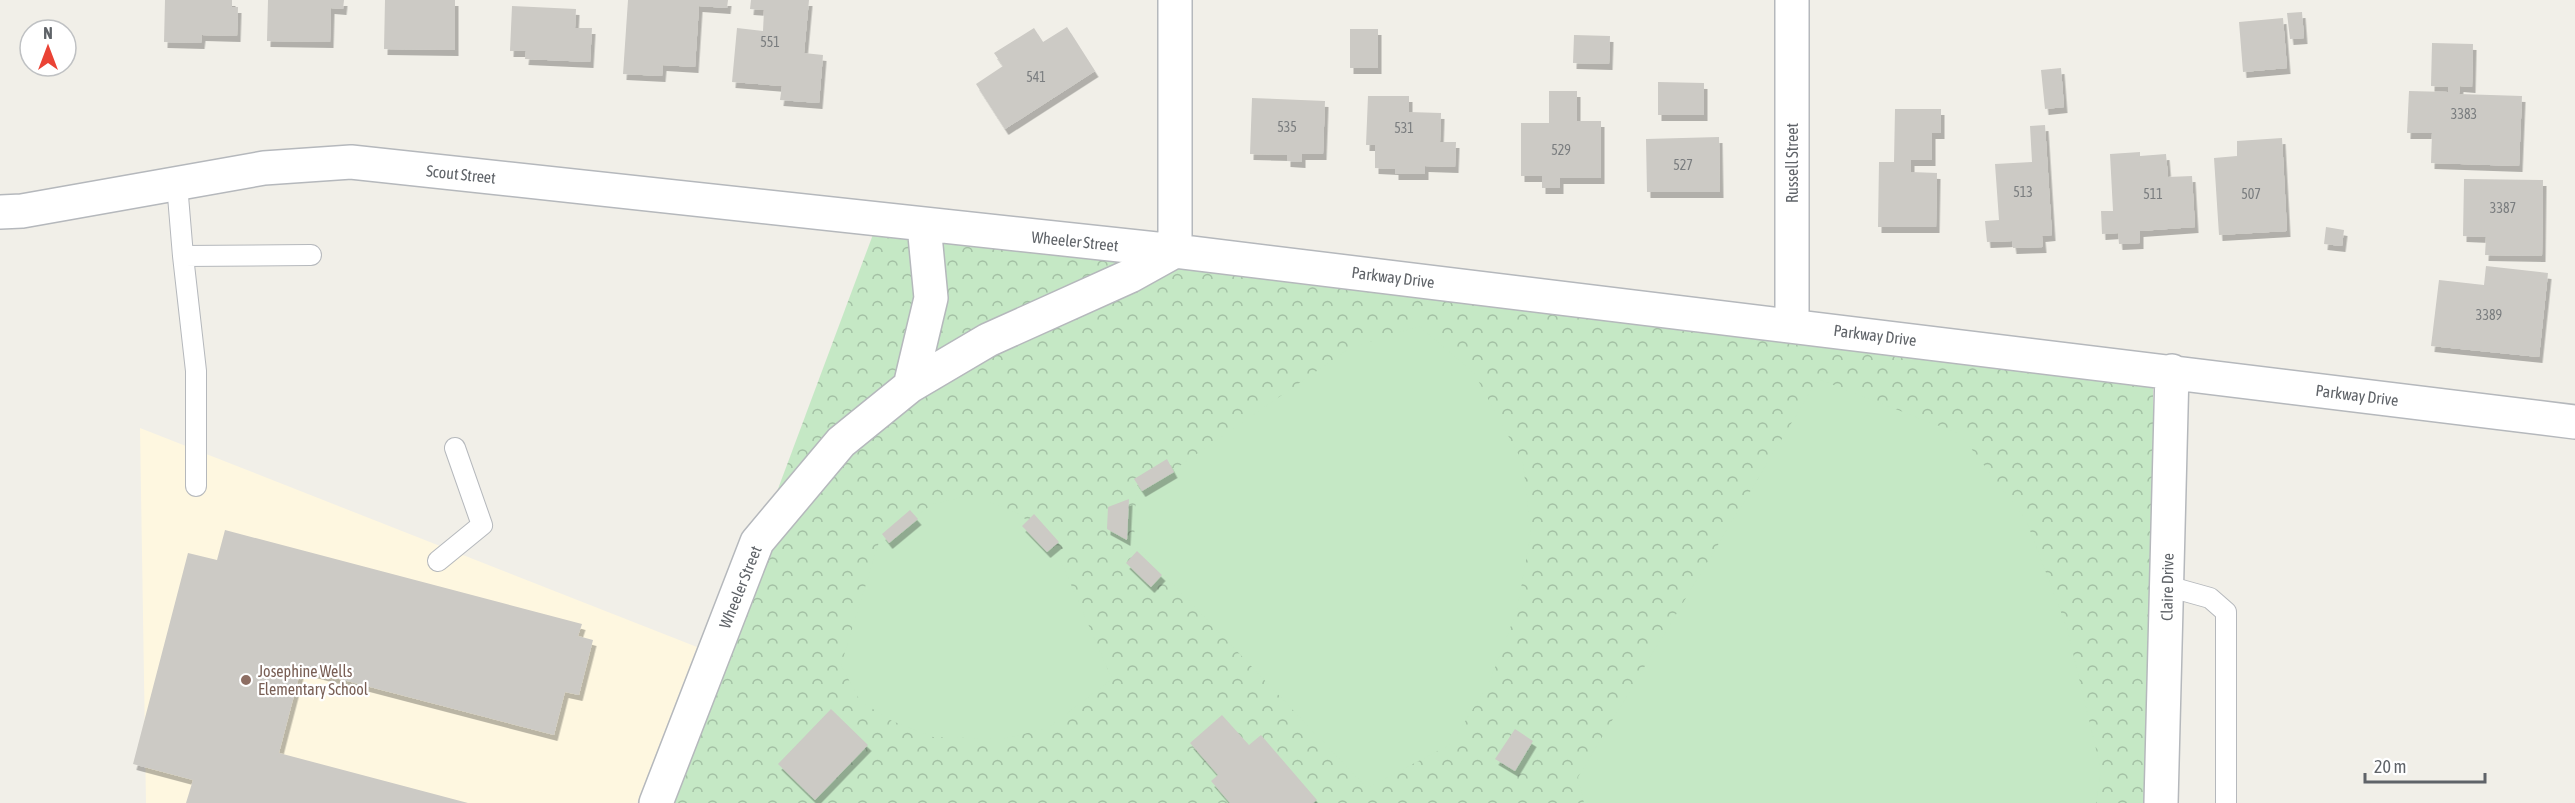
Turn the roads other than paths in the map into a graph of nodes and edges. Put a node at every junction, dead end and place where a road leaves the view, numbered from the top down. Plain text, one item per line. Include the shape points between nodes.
1 (1175, 0) edge
2 (1792, 0) edge
3 (177, 184) junction
4 (0, 212) edge
5 (924, 225) junction
6 (1175, 251) junction
7 (311, 255) dead end
8 (183, 256) junction
9 (1792, 325) junction
10 (2172, 371) junction
11 (910, 386) junction
12 (2575, 422) edge
13 (454, 448) dead end
14 (196, 486) dead end
15 (438, 561) dead end
16 (2167, 586) junction
17 (657, 803) edge
18 (2161, 803) edge
19 (2226, 803) edge

1 - 6 street
2 - 9 street, Russell Street
3 - 4 street, Scout Street
3 - 5 street, Scout Street via 264,168 351,162
3 - 8 lane
5 - 6 street, Wheeler Street
5 - 11 street via 931,298
6 - 9 street, Parkway Drive
6 - 11 street, Wheeler Street via 1130,276 988,340
7 - 8 lane
8 - 14 lane via 196,371
9 - 10 street, Parkway Drive
10 - 12 street, Parkway Drive
10 - 16 street, Claire Drive
11 - 17 street, Wheeler Street via 841,442 757,542
13 - 15 lane via 482,525
16 - 18 street, Claire Drive
16 - 19 lane via 2210,598 2226,612

